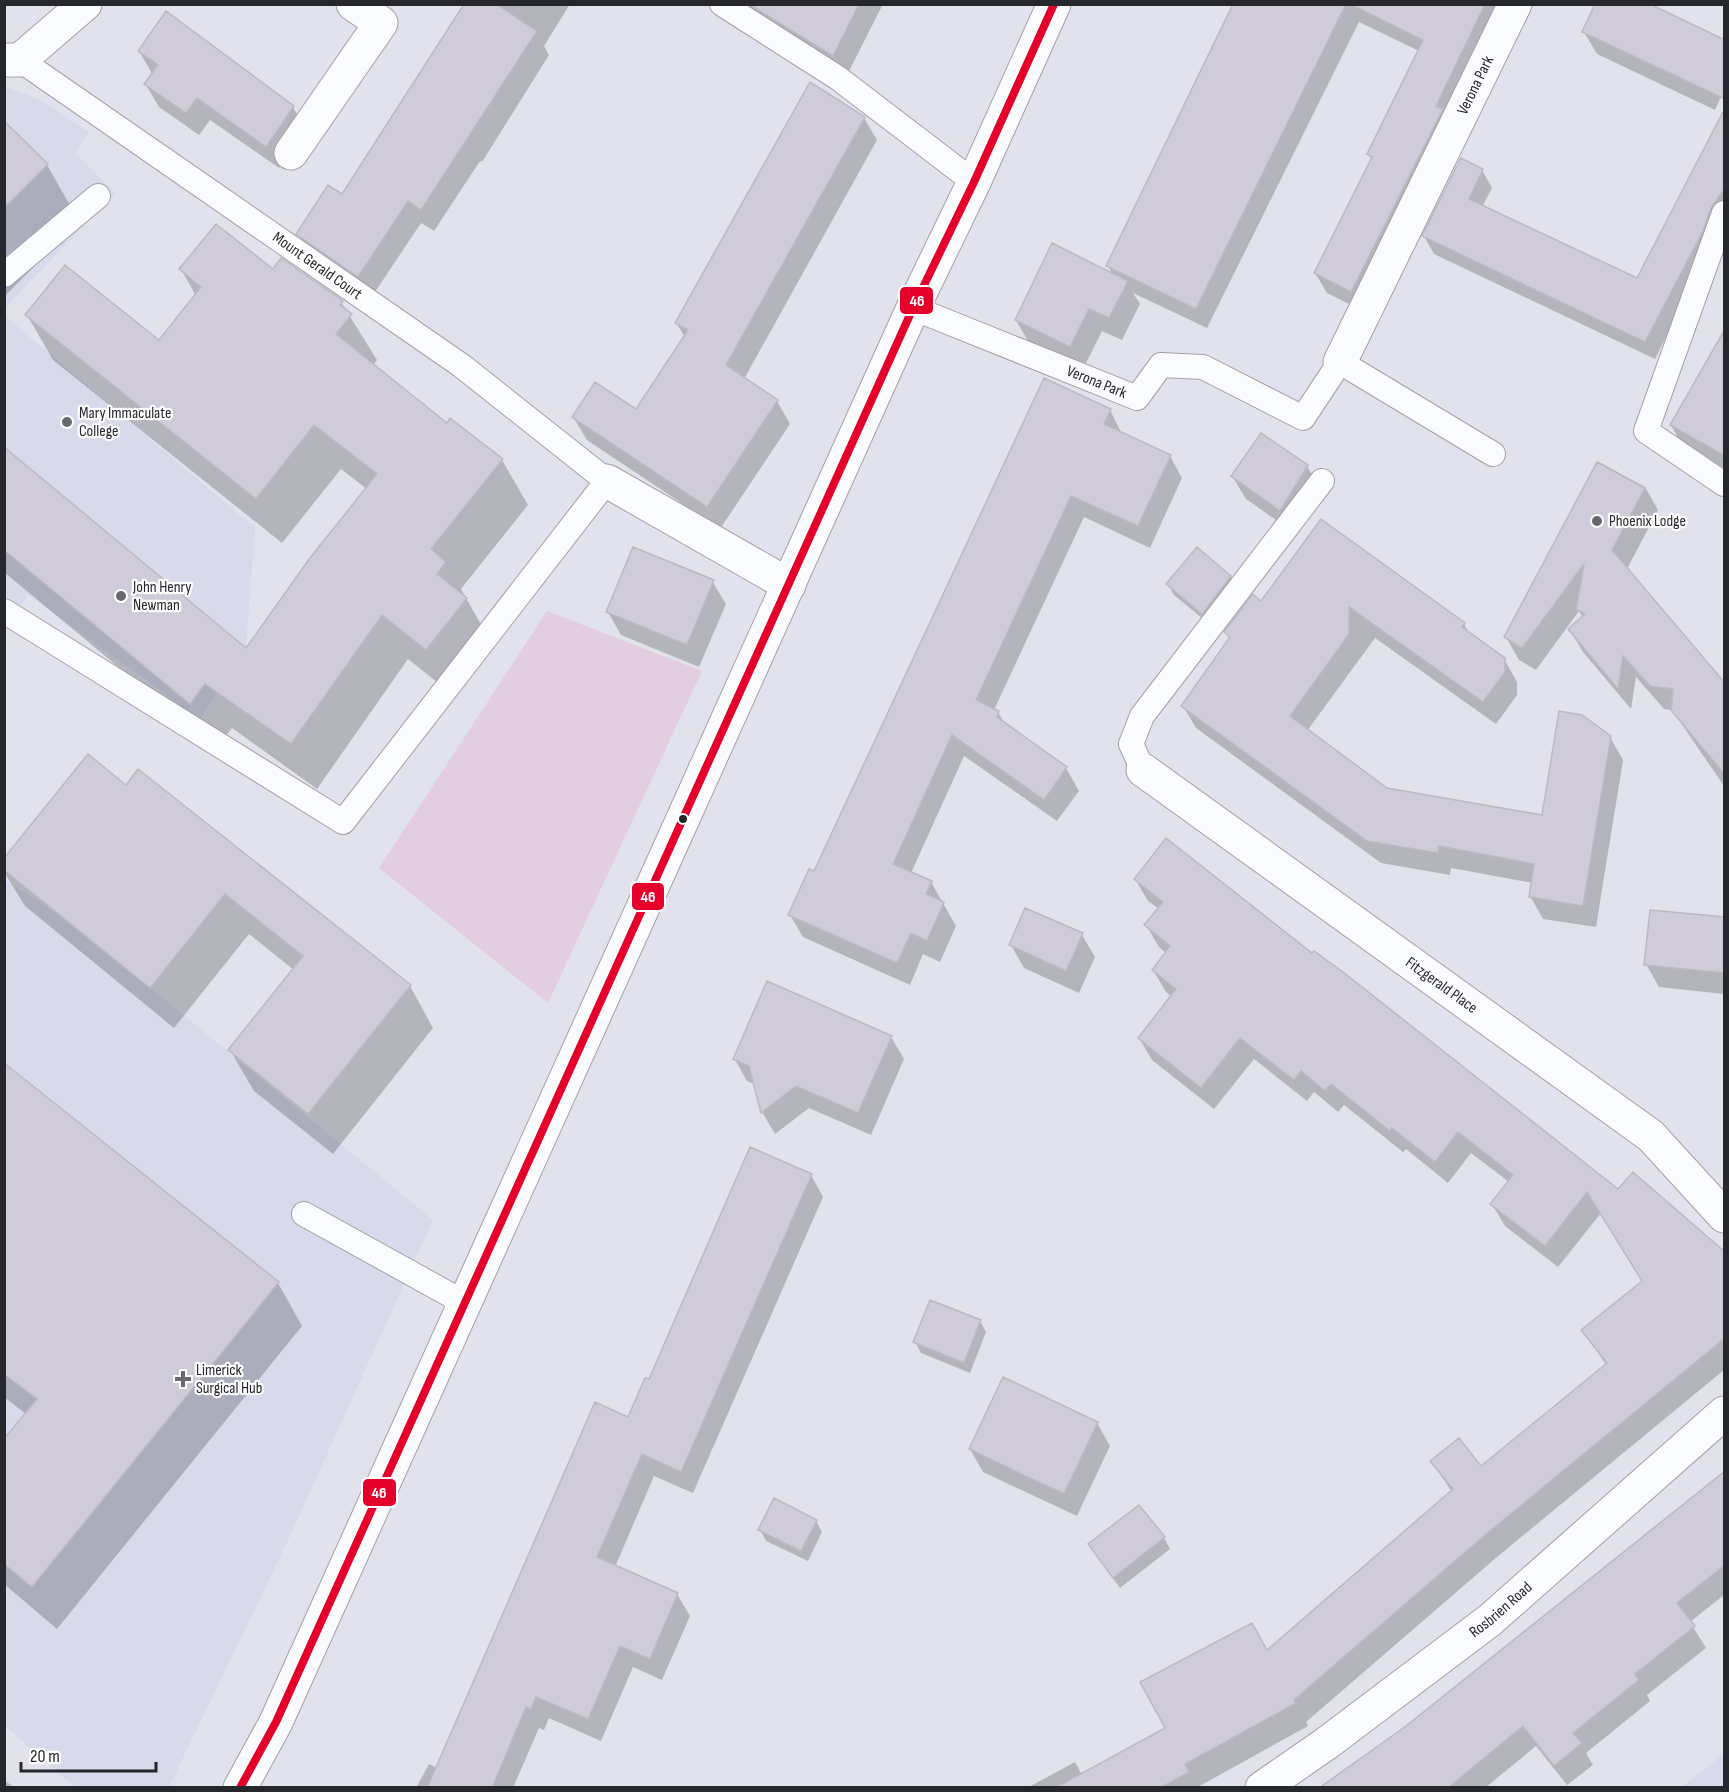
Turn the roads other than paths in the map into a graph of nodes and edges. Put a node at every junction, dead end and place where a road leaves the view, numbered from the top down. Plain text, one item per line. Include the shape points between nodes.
1 (85, 4) edge
2 (353, 4) edge
3 (722, 4) edge
4 (1054, 4) edge
5 (1515, 4) edge
6 (388, 14) edge
7 (12, 60) edge
8 (291, 153) dead end
9 (974, 182) junction
10 (98, 196) dead end
11 (1725, 213) edge
12 (4, 274) edge
13 (913, 308) junction
14 (1340, 362) junction
15 (1493, 454) dead end
16 (607, 481) junction
17 (1322, 481) dead end
18 (1725, 484) edge
19 (789, 585) junction
20 (4, 611) edge
21 (1143, 770) joint
22 (304, 1214) dead end
23 (1725, 1216) edge
24 (463, 1302) junction
25 (1725, 1413) edge
26 (240, 1788) edge
27 (1262, 1788) edge

1 - 7 main road
2 - 6 main road
3 - 9 lane via 838,78
4 - 9 main road
5 - 14 main road, Verona Park
6 - 8 main road
7 - 16 lane, Mount Gerald Court via 462,366
9 - 13 main road
10 - 12 lane
11 - 18 lane via 1646,431
13 - 14 lane, Verona Park via 1137,398 1161,365 1203,367 1303,418
13 - 19 main road
14 - 15 lane
16 - 19 main road
16 - 20 lane via 343,822
17 - 21 lane via 1142,716 1131,744
19 - 24 main road
21 - 23 main road, Fitzgerald Place via 1651,1136
22 - 24 lane
24 - 26 main road via 276,1722
25 - 27 main road, Rosbrien Road via 1490,1620

